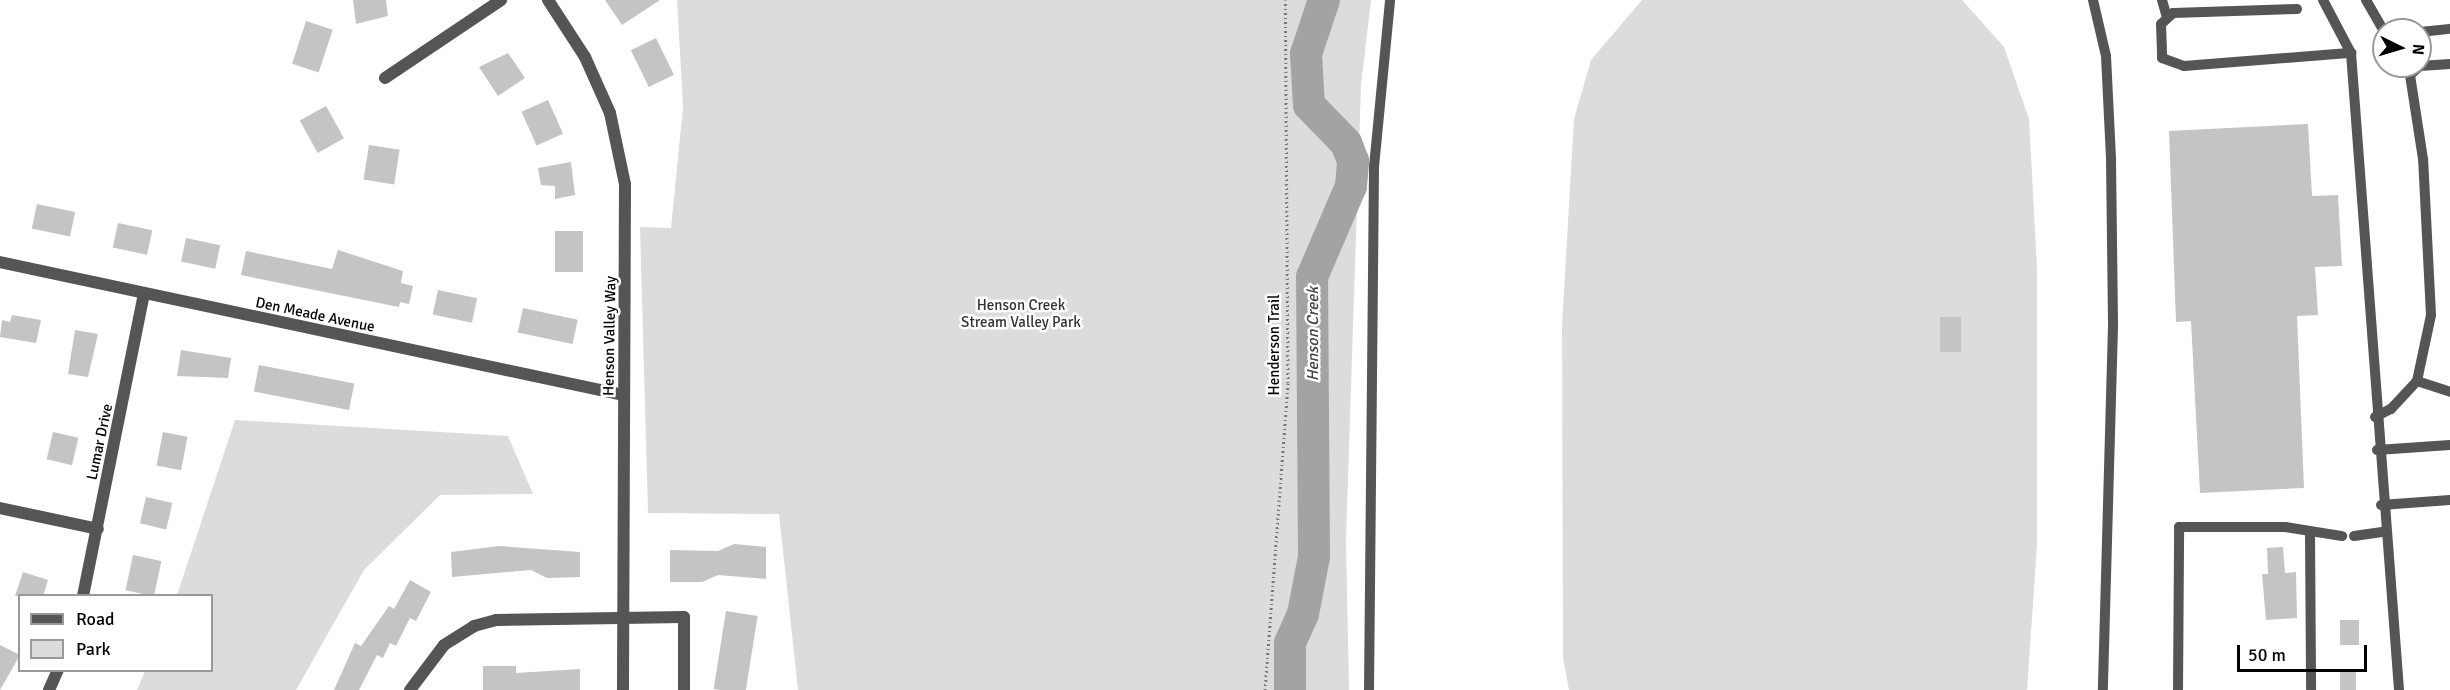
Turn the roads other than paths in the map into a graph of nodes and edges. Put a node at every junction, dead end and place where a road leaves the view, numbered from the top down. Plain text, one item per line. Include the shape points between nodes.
1 (501, 0) edge
2 (548, 0) edge
3 (1390, 0) edge
4 (2093, 0) edge
5 (2162, 0) edge
6 (2323, 0) edge
7 (2366, 0) edge
8 (2297, 9) dead end
9 (2167, 17) junction
10 (2376, 18) edge
11 (2450, 29) edge
12 (2432, 31) edge
13 (2351, 53) junction
14 (2450, 64) edge
15 (385, 78) dead end
16 (0, 262) edge
17 (144, 294) junction
18 (2417, 381) junction
19 (2450, 392) edge
20 (624, 395) junction
21 (2375, 417) junction
22 (2450, 445) edge
23 (2377, 450) junction
24 (2450, 500) edge
25 (2381, 505) junction
26 (0, 508) edge
27 (98, 529) junction
28 (2384, 532) junction
29 (2310, 533) junction
30 (83, 594) edge
31 (622, 618) junction
32 (57, 672) edge
33 (49, 690) edge
34 (410, 690) edge
35 (623, 690) edge
36 (684, 690) edge
37 (1369, 690) edge
38 (2103, 690) edge
39 (2178, 690) edge
40 (2311, 690) edge
41 (2399, 690) edge

1 - 15 street
2 - 20 street, Henson Valley Way via 585,57 617,133 627,208
3 - 37 lane via 1374,167
4 - 38 lane via 2106,56 2114,326
5 - 9 lane
6 - 13 lane
7 - 10 lane
8 - 9 lane
9 - 13 lane via 2160,33 2162,58 2170,65 2324,59
11 - 12 lane
13 - 21 lane
14 - 18 lane via 2420,66 2409,75 2423,159 2431,315
16 - 17 street, Den Meade Avenue
17 - 20 street, Den Meade Avenue
17 - 27 street, Lumar Drive
18 - 19 lane
18 - 21 lane via 2391,409
20 - 31 street, Henson Valley Way
21 - 23 lane
22 - 23 lane
23 - 25 lane
24 - 25 lane
25 - 28 lane
26 - 27 street
27 - 30 street, Lumar Drive
28 - 29 lane via 2348,536
28 - 41 lane
29 - 39 lane via 2285,527 2179,527
29 - 40 lane
31 - 34 street via 496,620 474,626 444,645
31 - 35 street, Henson Valley Way
31 - 36 street via 684,617
32 - 33 street

